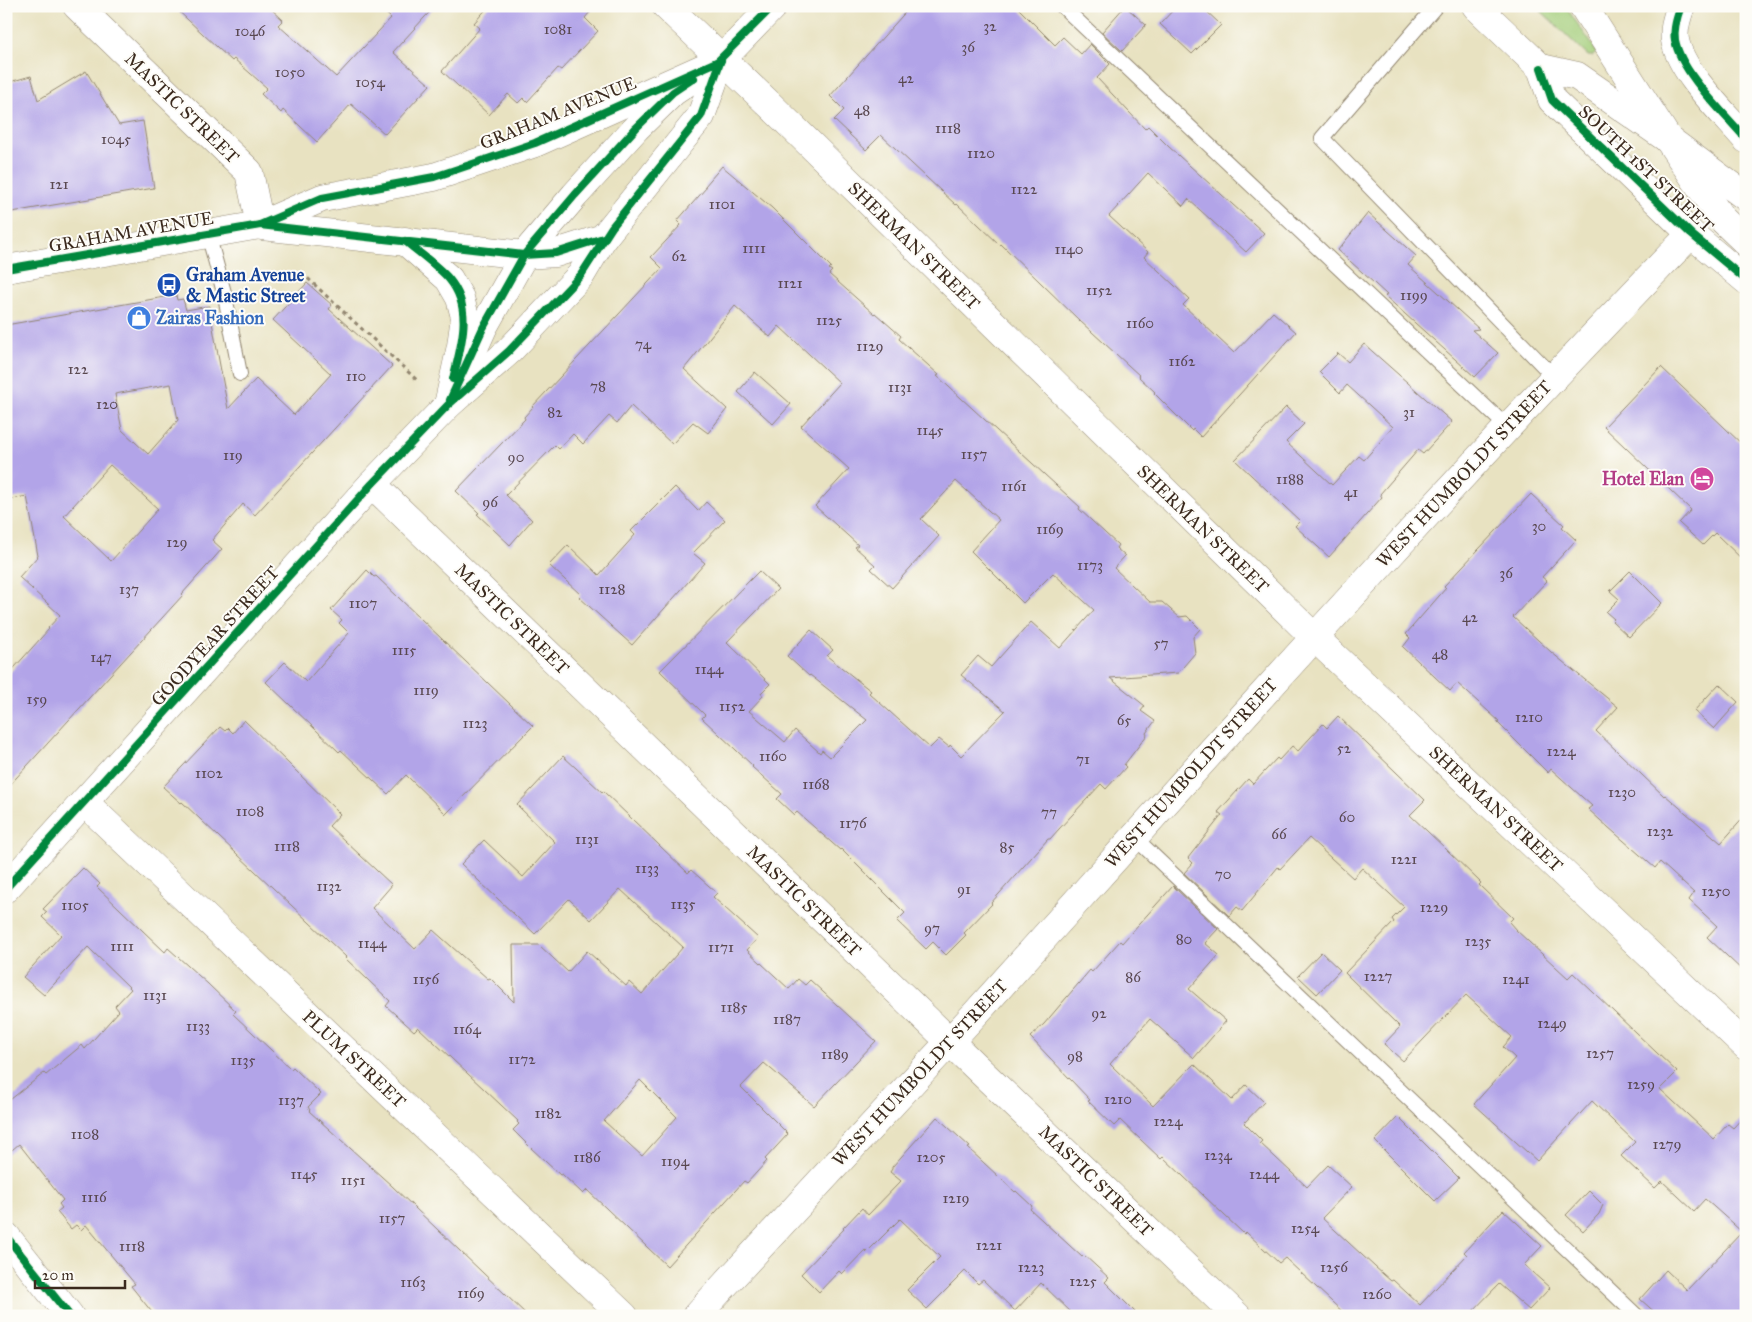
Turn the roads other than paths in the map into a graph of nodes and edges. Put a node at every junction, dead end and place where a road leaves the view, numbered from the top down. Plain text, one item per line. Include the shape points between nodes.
1 (77, 6) edge
2 (666, 6) edge
3 (773, 6) edge
4 (1062, 6) edge
5 (1436, 6) edge
6 (1476, 6) edge
7 (1583, 6) edge
8 (1681, 6) edge
9 (721, 60) junction
10 (1541, 68) junction
11 (1668, 139) junction
12 (1746, 139) edge
13 (1746, 197) edge
14 (260, 225) junction
15 (208, 234) junction
16 (1691, 234) junction
17 (603, 238) junction
18 (405, 241) junction
19 (1746, 242) edge
20 (524, 255) junction
21 (6, 269) edge
22 (1746, 280) edge
23 (240, 374) dead end
24 (1554, 377) junction
25 (448, 405) junction
26 (1507, 427) junction
27 (372, 484) junction
28 (1314, 637) junction
29 (84, 802) junction
30 (1134, 837) junction
31 (6, 888) edge
32 (950, 1041) junction
33 (1746, 1046) edge
34 (6, 1236) edge
35 (70, 1316) edge
36 (624, 1316) edge
37 (696, 1316) edge
38 (1237, 1316) edge
39 (1637, 1316) edge

1 - 14 street, MASTIC STREET via 249,172
2 - 9 street, SHERMAN STREET
3 - 9 street, GOODYEAR STREET
4 - 26 lane
5 - 24 lane via 1322,138
6 - 10 street, SOUTH 1ST STREET
7 - 11 street
8 - 12 street via 1675,23 1675,40 1686,69
9 - 14 street, GRAHAM AVENUE via 535,143 434,177 322,198
9 - 17 street, GOODYEAR STREET via 700,116
9 - 20 street, GOODYEAR STREET via 673,92 636,128
9 - 28 street, SHERMAN STREET
10 - 11 street, SOUTH 1ST STREET via 1577,76
10 - 16 street, SOUTH 1ST STREET via 1552,100
11 - 13 street, SOUTH 1ST STREET
11 - 19 street via 1721,218
14 - 15 street, GRAHAM AVENUE
14 - 18 street, GRAHAM AVENUE
15 - 21 street, GRAHAM AVENUE
15 - 23 lane
16 - 22 street, SOUTH 1ST STREET
16 - 24 street, WEST HUMBOLDT STREET
17 - 20 street, GRAHAM AVENUE via 556,253
17 - 25 street, GOODYEAR STREET via 581,275 509,351
18 - 20 street, GRAHAM AVENUE
18 - 25 street via 449,279 460,298 465,317
20 - 25 street, GOODYEAR STREET via 482,328
24 - 26 street, WEST HUMBOLDT STREET
25 - 27 street, GOODYEAR STREET
26 - 28 street, WEST HUMBOLDT STREET
27 - 29 street, GOODYEAR STREET
27 - 32 street, MASTIC STREET
28 - 30 street, WEST HUMBOLDT STREET
28 - 33 street, SHERMAN STREET
29 - 31 street, GOODYEAR STREET
29 - 36 street, PLUM STREET
30 - 32 street, WEST HUMBOLDT STREET
30 - 39 lane
32 - 37 street, WEST HUMBOLDT STREET
32 - 38 street, MASTIC STREET
34 - 35 street

